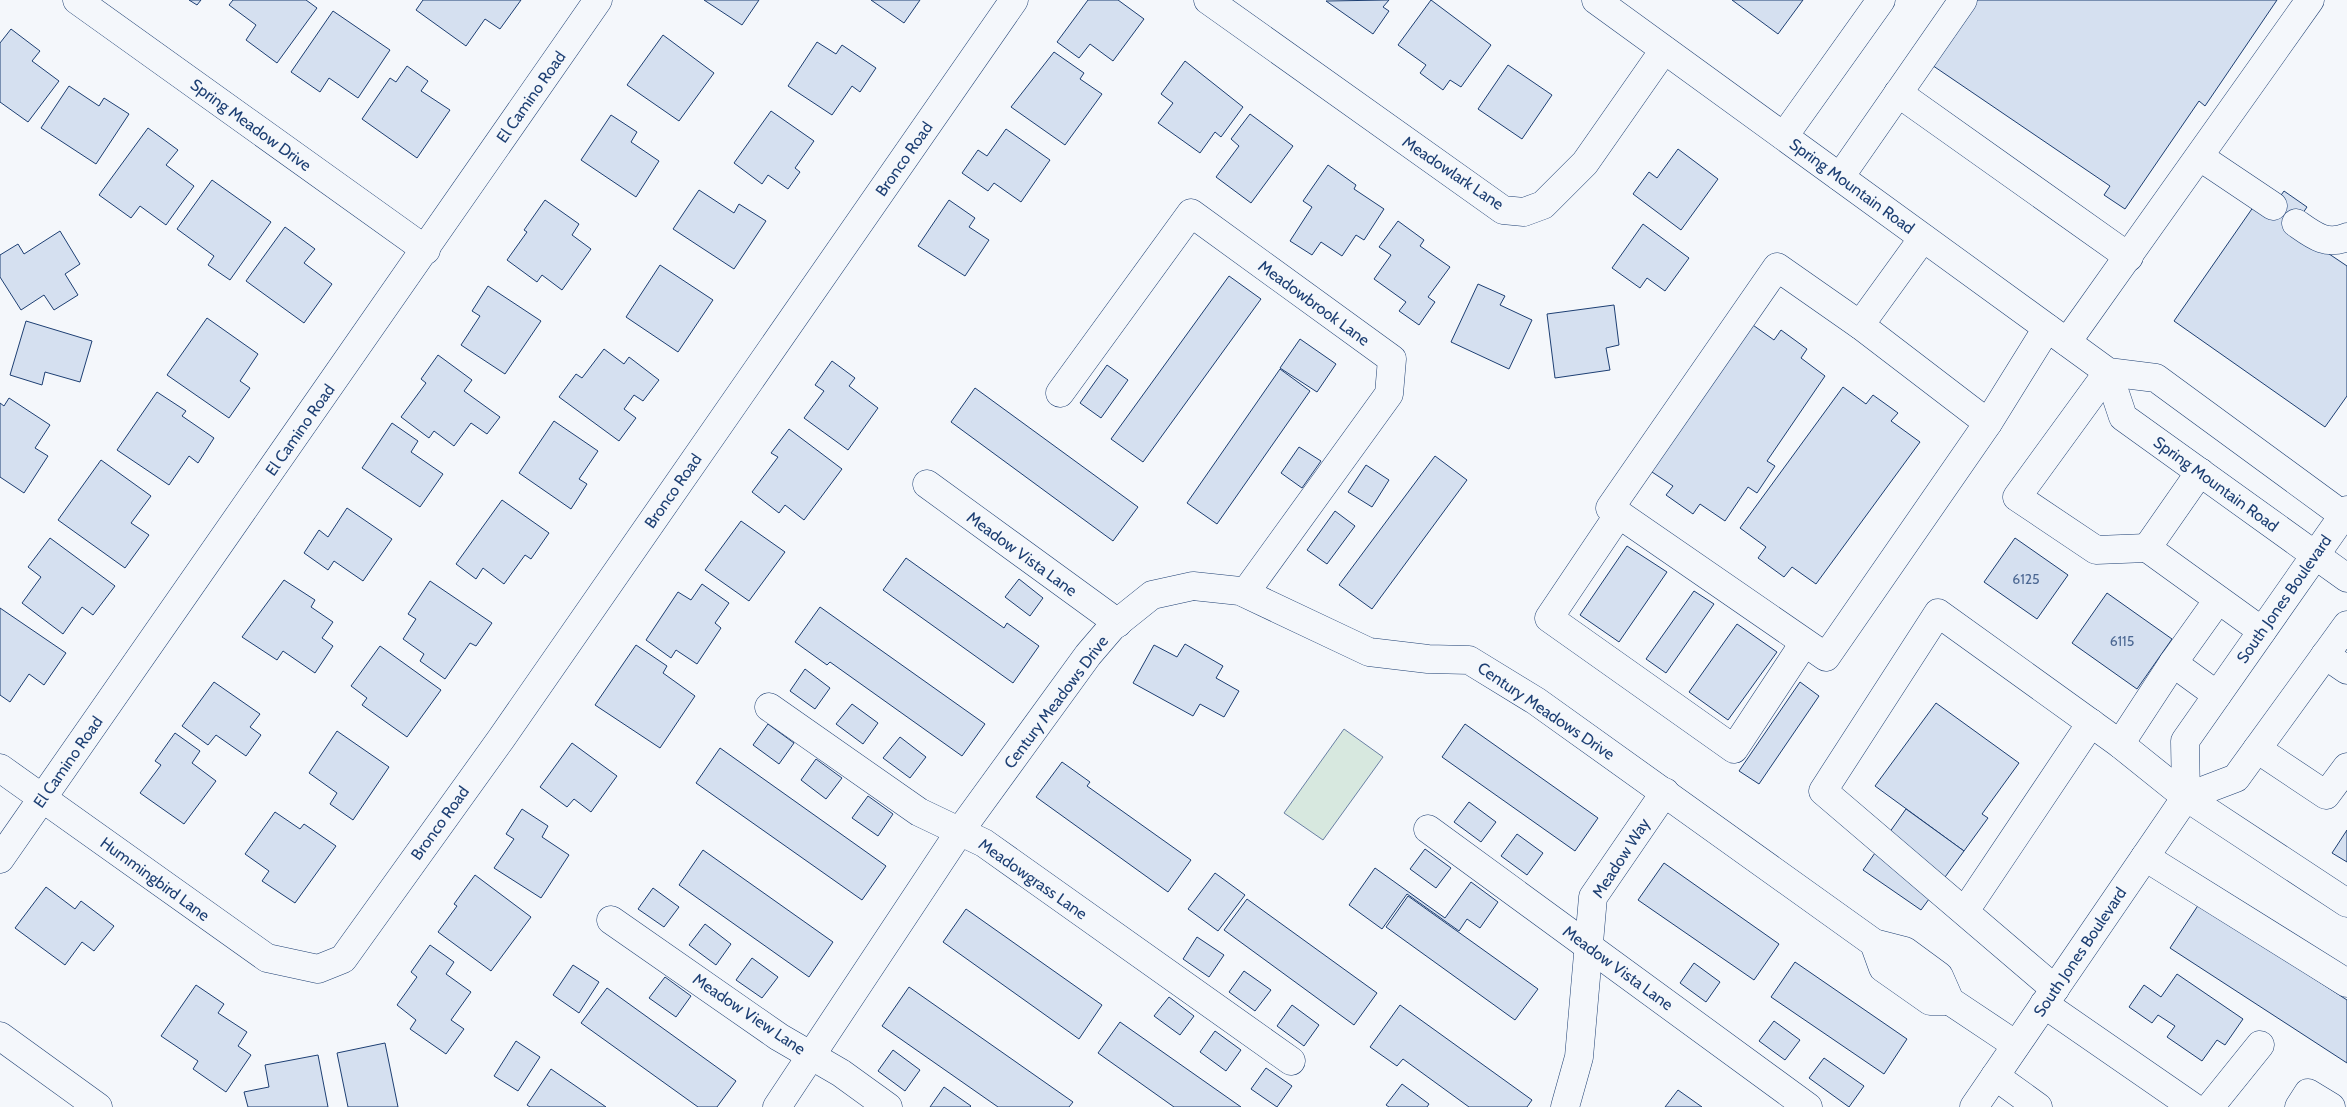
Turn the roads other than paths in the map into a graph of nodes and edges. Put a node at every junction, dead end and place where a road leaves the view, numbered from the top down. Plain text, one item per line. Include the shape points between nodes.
1 (77, 0) edge
2 (598, 0) edge
3 (1014, 0) edge
4 (1208, 0) edge
5 (1596, 0) edge
6 (1881, 0) edge
7 (1963, 0) edge
8 (2310, 0) edge
9 (1664, 50) junction
10 (1898, 94) junction
11 (1784, 136) junction
12 (2200, 157) junction
13 (1840, 177) junction
14 (2272, 206) dead end
15 (2296, 223) dead end
16 (2347, 237) edge
17 (1923, 238) junction
18 (426, 250) junction
19 (2130, 257) junction
20 (1860, 325) junction
21 (2057, 335) junction
22 (2108, 372) junction
23 (1060, 393) dead end
24 (1988, 423) junction
25 (2200, 472) junction
26 (927, 484) dead end
27 (1619, 514) junction
28 (2346, 514) edge
29 (2147, 548) junction
30 (2315, 556) junction
31 (2347, 578) edge
32 (1245, 593) junction
33 (2218, 600) junction
34 (1118, 623) junction
35 (2347, 625) edge
36 (2262, 631) junction
37 (1804, 643) junction
38 (2325, 655) junction
39 (2174, 663) junction
40 (2347, 670) edge
41 (2217, 695) junction
42 (769, 706) dead end
43 (2091, 723) junction
44 (2120, 744) junction
45 (2257, 749) junction
46 (2347, 767) edge
47 (0, 768) edge
48 (1665, 792) junction
49 (2186, 797) junction
50 (42, 798) junction
51 (1428, 829) dead end
52 (960, 831) junction
53 (2145, 858) junction
54 (0, 859) edge
55 (2347, 903) edge
56 (1965, 911) junction
57 (611, 920) dead end
58 (1587, 946) junction
59 (318, 969) joint
60 (2347, 983) edge
61 (2050, 996) junction
62 (0, 1036) edge
63 (2016, 1045) junction
64 (2260, 1045) dead end
65 (812, 1057) junction
66 (1291, 1062) dead end
67 (1995, 1076) junction
68 (98, 1107) edge
69 (777, 1107) edge
70 (888, 1107) edge
71 (1565, 1107) edge
72 (1808, 1107) edge
73 (1974, 1107) edge
74 (2038, 1107) edge
75 (2193, 1107) edge
76 (2210, 1107) edge
77 (2299, 1107) edge
78 (2331, 1107) edge

1 - 18 street, Spring Meadow Drive
2 - 18 street, El Camino Road
3 - 59 street, Bronco Road via 501,739 343,959
4 - 9 street, Meadowlark Lane via 1503,210 1524,212 1543,205 1585,163
5 - 9 street, Spring Mountain Road
6 - 11 street
7 - 10 street
8 - 12 street
9 - 11 street, Spring Mountain Road
10 - 13 street
10 - 19 street
11 - 13 street, Spring Mountain Road
12 - 14 street
12 - 19 street
13 - 17 street, Spring Mountain Road
15 - 16 street via 2319,239 2329,241
17 - 20 street
17 - 21 street, Spring Mountain Road
18 - 50 street, El Camino Road
19 - 21 street
20 - 24 street
20 - 27 street via 1777,267 1610,508
21 - 22 street, Spring Mountain Road
21 - 24 street
22 - 25 street, Spring Mountain Road via 2124,417
22 - 28 street, Spring Mountain Road via 2156,378
22 - 29 street via 2017,497 2096,550
23 - 32 street, Meadowbrook Lane via 1191,213 1392,359 1388,394
24 - 37 street via 1826,657
25 - 29 street
25 - 30 street, Spring Mountain Road
26 - 34 street, Meadow Vista Lane
27 - 37 street
27 - 37 street via 1549,618 1726,743 1734,748
28 - 30 street, South Jones Boulevard
29 - 33 street
30 - 31 street, Spring Mountain Road
30 - 36 street, South Jones Boulevard
32 - 34 street, Century Meadows Drive via 1193,586 1168,591 1152,595
32 - 48 street, Century Meadows Drive via 1369,652 1469,660 1536,701
33 - 36 street
33 - 39 street
34 - 52 street, Century Meadows Drive via 1088,655
35 - 38 street
36 - 41 street, South Jones Boulevard
38 - 40 street
38 - 45 street
39 - 41 street
39 - 44 street
41 - 49 street, South Jones Boulevard via 2185,741
42 - 52 street, Meadowgrass Lane via 920,812
43 - 44 street
43 - 56 street
43 - 56 street via 1938,614 1824,790
44 - 49 street
45 - 46 street via 2326,795
45 - 49 street via 2236,778
47 - 50 street, Hummingbird Lane
48 - 58 street, Meadow Way via 1593,897
48 - 63 street, Century Meadows Drive via 1874,944 1883,968 1930,1001 1950,1001
49 - 53 street, South Jones Boulevard
49 - 55 street
50 - 54 street, El Camino Road
50 - 59 street, Hummingbird Lane via 267,958
51 - 58 street, Meadow Vista Lane
52 - 65 street, Century Meadows Drive
52 - 66 street, Meadowgrass Lane via 984,843
53 - 60 street
53 - 61 street, South Jones Boulevard
56 - 61 street
57 - 65 street, Meadow View Lane
58 - 71 street, Meadow Way via 1579,1057
58 - 72 street, Meadow Vista Lane
61 - 63 street, South Jones Boulevard
61 - 75 street
62 - 68 street
63 - 67 street, South Jones Boulevard
64 - 76 street
65 - 69 street, Century Meadows Drive
65 - 70 street, Meadow View Lane via 841,1073
67 - 73 street, South Jones Boulevard
67 - 74 street
77 - 78 street via 2308,1093

